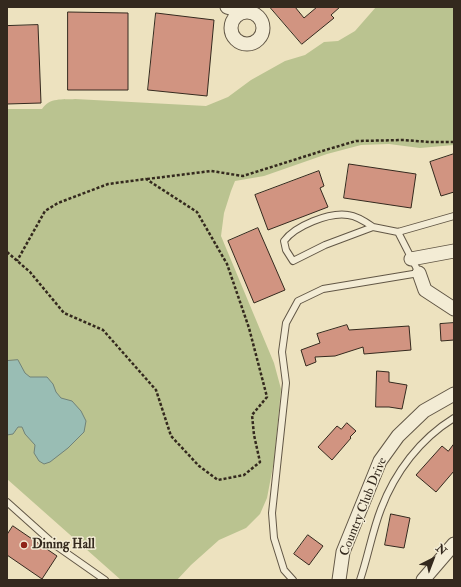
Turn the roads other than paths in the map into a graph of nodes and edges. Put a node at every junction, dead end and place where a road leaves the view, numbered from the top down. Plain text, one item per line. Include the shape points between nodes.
1 (227, 7) edge
2 (244, 12) dead end
3 (454, 216) edge
4 (373, 227) junction
5 (398, 232) junction
6 (454, 251) edge
7 (411, 259) junction
8 (419, 273) junction
9 (454, 309) edge
10 (454, 394) edge
11 (454, 418) edge
12 (7, 502) edge
13 (454, 544) edge
14 (105, 580) edge
15 (293, 580) edge
16 (339, 580) edge
17 (360, 580) edge
18 (423, 580) edge

1 - 2 street
3 - 5 lane
4 - 4 lane via 363,220 338,214 320,219 288,235 284,241 292,261 325,244
4 - 5 lane
5 - 7 lane
6 - 7 street
7 - 8 lane
8 - 9 street via 424,290
8 - 15 lane via 323,289 298,301 286,323 282,352 286,383 272,513 274,538 284,570
10 - 16 street, Country Club Drive via 424,412 398,436 380,461 343,552
11 - 17 lane via 411,454 397,475 381,509
12 - 14 lane via 55,545
13 - 18 street

